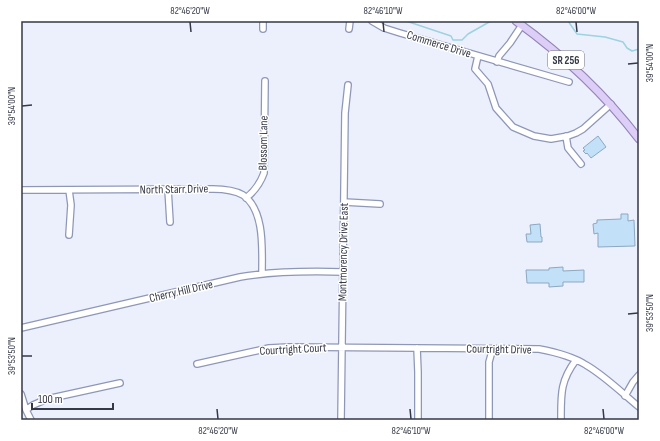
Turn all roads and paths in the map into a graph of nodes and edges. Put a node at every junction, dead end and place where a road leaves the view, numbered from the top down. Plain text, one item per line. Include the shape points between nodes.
1 (263, 21) edge
2 (350, 21) edge
3 (372, 21) edge
4 (519, 23) edge
5 (263, 29) dead end
6 (349, 29) dead end
7 (478, 56) junction
8 (497, 62) junction
9 (265, 81) dead end
10 (569, 82) dead end
11 (348, 85) dead end
12 (611, 104) junction
13 (566, 136) junction
14 (639, 139) edge
15 (581, 164) dead end
16 (168, 189) junction
17 (21, 190) edge
18 (69, 190) junction
19 (246, 198) junction
20 (344, 202) junction
21 (380, 204) dead end
22 (170, 222) dead end
23 (69, 236) dead end
24 (343, 272) junction
25 (262, 273) junction
26 (21, 328) edge
27 (342, 347) junction
28 (417, 348) junction
29 (494, 348) junction
30 (576, 360) junction
31 (197, 364) dead end
32 (639, 376) edge
33 (120, 383) dead end
34 (21, 394) edge
35 (625, 396) junction
36 (639, 407) edge
37 (26, 410) junction
38 (31, 420) edge
39 (341, 420) edge
40 (418, 420) edge
41 (489, 420) edge
42 (561, 420) edge

1 - 5 street
2 - 6 street
3 - 7 street, Commerce Drive via 384,28
4 - 8 street
4 - 12 main road, SR 256 via 568,63
7 - 8 street, Commerce Drive
7 - 13 street, Commerce Drive via 475,69 488,84 496,108 513,127 534,136 551,139
8 - 10 street, Commerce Drive
9 - 19 street, Blossom Lane via 264,173 253,193
11 - 20 street, Montmorency Drive East via 345,113
12 - 13 street, Commerce Drive via 583,129
12 - 14 main road, SR 256
13 - 15 street via 568,148
16 - 18 street, North Starr Drive
16 - 19 street, North Starr Drive via 221,189 236,192
16 - 22 street
17 - 18 street, North Starr Drive
18 - 23 street
19 - 25 street via 257,213 261,236
20 - 21 street
20 - 24 street, Montmorency Drive East
24 - 25 street, Cherry Hill Drive
24 - 27 street, Montmorency Drive East
25 - 26 street, Cherry Hill Drive
27 - 28 street, Courtright Drive
27 - 31 street, Courtright Court via 269,348
27 - 39 street, Montmorency Drive East
28 - 29 street, Courtright Drive
28 - 40 street
29 - 30 street, Courtright Drive via 539,349
29 - 41 street via 489,362
30 - 35 street, Courtright Drive via 591,368
30 - 42 street via 563,386
32 - 35 street
33 - 37 street via 47,400
34 - 37 street
35 - 36 street, Courtright Drive
37 - 38 street

